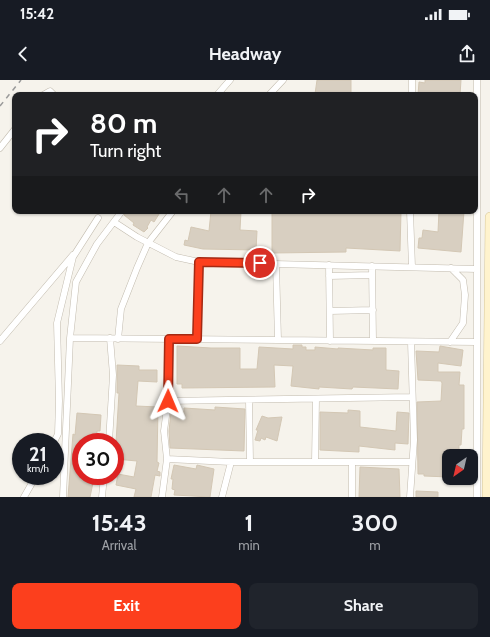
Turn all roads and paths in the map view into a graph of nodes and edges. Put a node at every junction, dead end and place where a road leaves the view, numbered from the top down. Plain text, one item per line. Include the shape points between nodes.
1 (230, 80) edge
2 (283, 80) edge
3 (412, 80) edge
4 (477, 80) edge
5 (220, 92) edge
6 (272, 92) edge
7 (412, 92) edge
8 (477, 92) edge
9 (12, 133) edge
10 (0, 148) edge
11 (120, 214) edge
12 (171, 214) edge
13 (410, 214) edge
14 (477, 214) edge
15 (490, 217) edge
16 (98, 218) dead end
17 (114, 222) junction
18 (148, 243) junction
19 (78, 250) junction
20 (199, 262) junction
21 (276, 264) junction
22 (329, 265) junction
23 (372, 266) junction
24 (412, 267) junction
25 (451, 268) junction
26 (477, 269) junction
27 (372, 275) junction
28 (329, 276) junction
29 (373, 310) junction
30 (330, 311) junction
31 (70, 338) junction
32 (110, 338) junction
33 (118, 338) junction
34 (169, 339) junction
35 (197, 339) junction
36 (278, 340) junction
37 (0, 341) edge
38 (330, 341) junction
39 (373, 341) junction
40 (411, 342) junction
41 (450, 342) junction
42 (477, 342) junction
43 (412, 397) junction
44 (316, 399) junction
45 (249, 400) junction
46 (168, 401) junction
47 (58, 433) edge
48 (110, 433) edge
49 (167, 459) junction
50 (231, 462) junction
51 (250, 462) junction
52 (315, 462) junction
53 (352, 462) junction
54 (412, 462) junction
55 (31, 485) edge
56 (103, 485) edge
57 (24, 497) edge
58 (63, 497) edge
59 (102, 497) edge
60 (162, 497) edge
61 (222, 497) edge
62 (352, 497) edge
63 (410, 497) edge
64 (477, 497) edge
65 (487, 497) edge

1 - 5 street
2 - 6 street
3 - 7 street
4 - 8 street
9 - 10 street
11 - 17 street
12 - 18 street
13 - 24 street
14 - 26 street
15 - 65 street
16 - 19 street
17 - 18 street
17 - 31 street via 97,244 76,282
18 - 20 street via 176,257
18 - 33 street via 123,304
19 - 37 street
19 - 47 street via 73,257 57,323
20 - 21 street
20 - 35 street
21 - 22 street
21 - 36 street
22 - 23 street
22 - 28 street
23 - 24 street
23 - 27 street
24 - 25 street
25 - 26 street
25 - 41 street via 463,280 465,295 463,323
26 - 42 street
27 - 28 street
27 - 29 street
28 - 30 street
29 - 30 street
29 - 39 street
30 - 38 street
31 - 32 street
31 - 58 street
32 - 33 street
32 - 48 street via 113,375
33 - 34 street
34 - 35 street
34 - 46 street
35 - 36 street
36 - 38 street
38 - 39 street
39 - 40 street
40 - 41 street
40 - 43 street
41 - 42 street
42 - 64 street
43 - 44 street
43 - 54 street
44 - 45 street
44 - 52 street
45 - 46 street
45 - 51 street
46 - 49 street via 164,431
49 - 50 street
49 - 60 street
50 - 51 street
50 - 61 street
51 - 52 street
52 - 53 street
53 - 54 street
53 - 62 street
54 - 63 street
55 - 57 street
56 - 59 street

